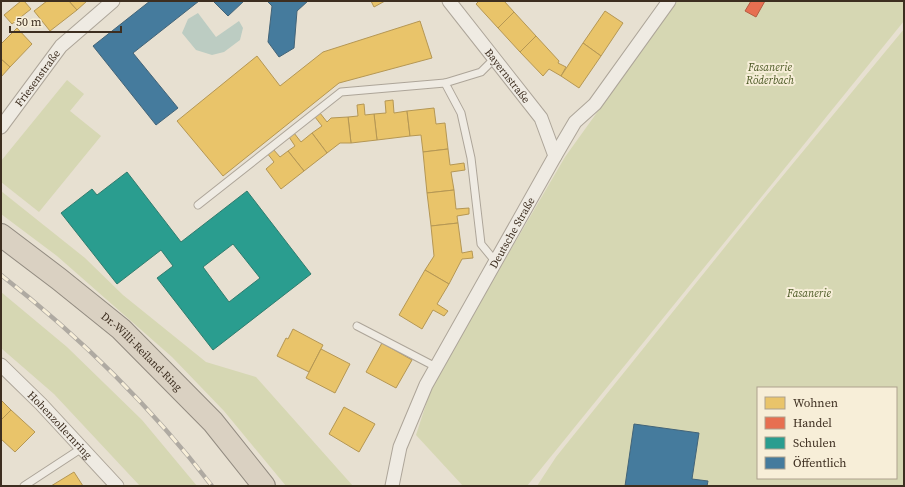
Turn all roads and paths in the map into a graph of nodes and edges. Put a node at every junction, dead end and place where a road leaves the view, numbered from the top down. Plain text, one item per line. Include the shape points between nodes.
1 (113, 1) edge
2 (449, 1) edge
3 (669, 1) edge
4 (494, 59) junction
5 (445, 83) junction
6 (1, 127) edge
7 (555, 156) junction
8 (198, 205) dead end
9 (1, 236) edge
10 (495, 261) junction
11 (357, 326) dead end
12 (1, 365) edge
13 (436, 367) junction
14 (82, 448) junction
15 (24, 486) edge
16 (117, 486) edge
17 (264, 486) edge
18 (392, 486) edge

1 - 6 street, Friesenstraße via 61,46
2 - 4 street, Bayernstraße
3 - 7 street, Deutsche Straße via 595,104 575,122
4 - 5 lane via 481,72
4 - 7 street, Bayernstraße via 541,118
5 - 8 lane via 341,92
5 - 10 lane via 461,113 471,158 481,244
7 - 10 street, Deutsche Straße
9 - 17 highway, Dr.-Willi-Reiland-Ring via 121,329 213,422
10 - 13 street, Deutsche Straße
11 - 13 lane
12 - 14 street, Hohenzollernring
13 - 18 street, Deutsche Straße via 400,447
14 - 15 lane
14 - 16 street, Hohenzollernring

